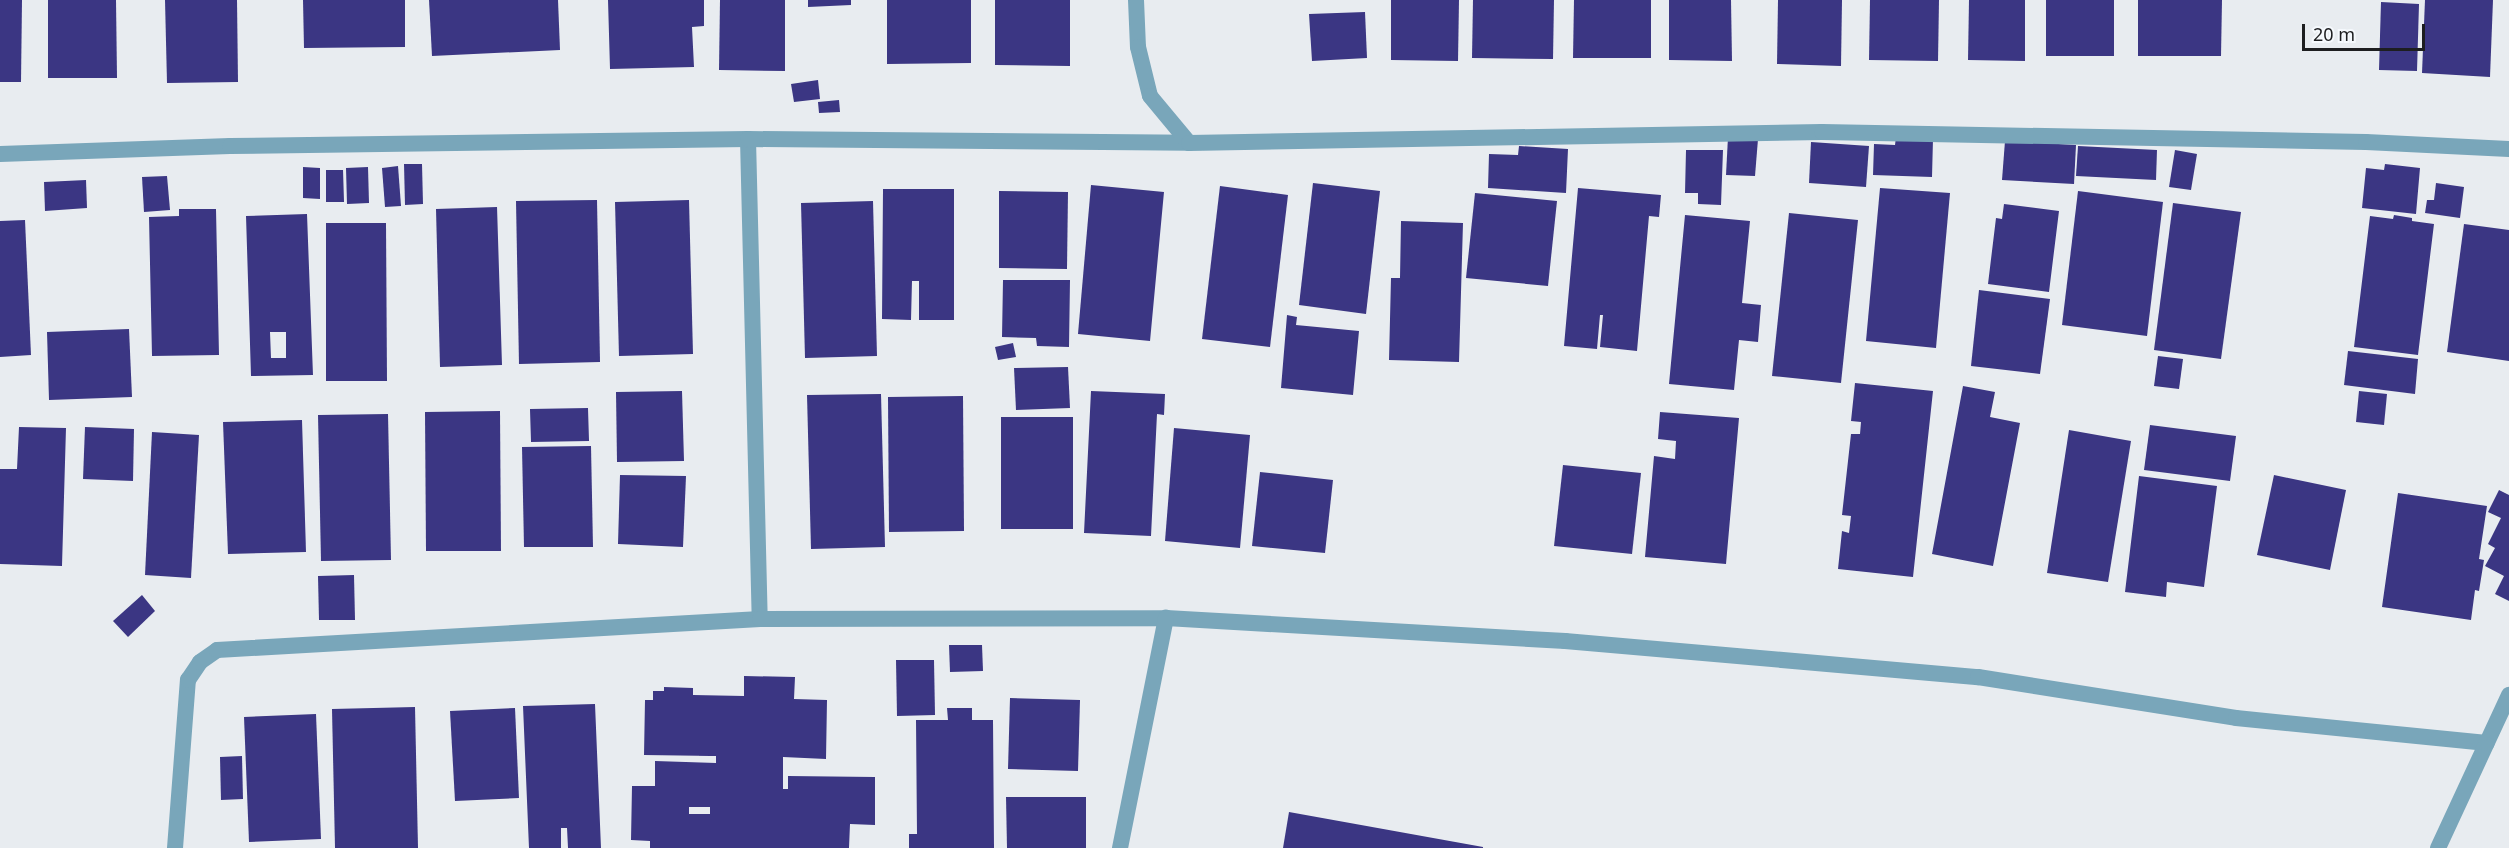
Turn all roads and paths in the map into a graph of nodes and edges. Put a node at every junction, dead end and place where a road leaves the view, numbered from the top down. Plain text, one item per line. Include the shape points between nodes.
1 (1136, 0) edge
2 (748, 139) junction
3 (1189, 143) junction
4 (2509, 150) edge
5 (0, 154) edge
6 (760, 618) junction
7 (1166, 618) junction
8 (2509, 695) edge
9 (2487, 743) junction
10 (175, 848) edge
11 (1120, 848) edge
12 (2438, 848) edge

1 - 3 street via 1138,47 1150,96
2 - 3 street
2 - 5 street via 230,146
2 - 6 street
3 - 4 street via 1822,132 2366,142
6 - 7 street
6 - 10 street via 217,650 200,662 188,680
7 - 9 street via 1565,640 1978,677 2236,718
7 - 11 street
8 - 9 street
9 - 12 street

